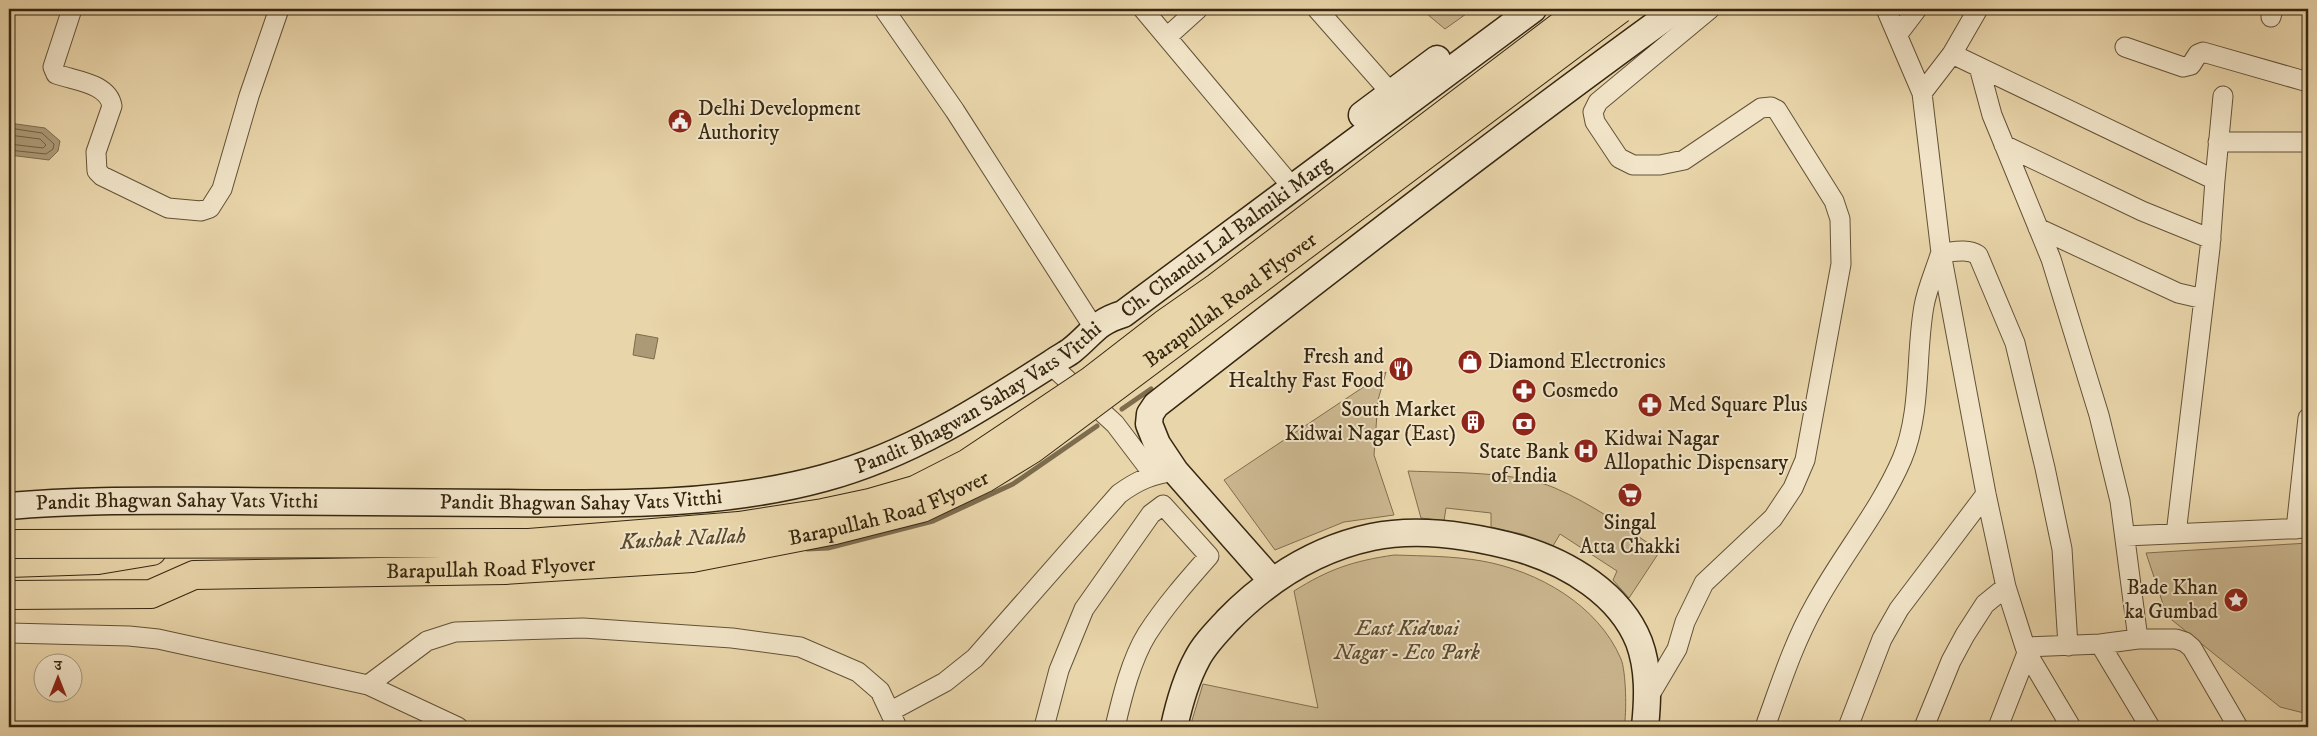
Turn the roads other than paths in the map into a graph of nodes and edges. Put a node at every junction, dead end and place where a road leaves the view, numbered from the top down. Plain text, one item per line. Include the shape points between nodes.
1 (72, 9) edge
2 (279, 9) edge
3 (884, 9) edge
4 (1143, 9) edge
5 (1198, 9) edge
6 (1317, 9) edge
7 (1504, 9) edge
8 (1533, 9) edge
9 (1583, 9) edge
10 (1620, 9) edge
11 (1677, 9) edge
12 (1710, 9) edge
13 (1886, 9) edge
14 (1917, 9) edge
15 (1978, 9) edge
16 (1898, 34) junction
17 (1167, 37) junction
18 (2124, 47) dead end
19 (1952, 54) junction
20 (1979, 67) junction
21 (2308, 82) edge
22 (1391, 93) junction
23 (1922, 93) junction
24 (2222, 96) dead end
25 (2218, 142) junction
26 (2308, 142) edge
27 (2004, 145) junction
28 (2215, 180) junction
29 (1288, 182) junction
30 (2038, 228) junction
31 (2211, 239) junction
32 (1941, 253) junction
33 (2204, 299) junction
34 (1101, 324) junction
35 (1050, 364) junction
36 (2308, 418) edge
37 (2306, 454) edge
38 (1164, 473) junction
39 (1986, 494) junction
40 (9, 506) edge
41 (2302, 528) edge
42 (2176, 534) junction
43 (2125, 536) junction
44 (200, 543) junction
45 (9, 544) edge
46 (9, 563) edge
47 (1272, 581) junction
48 (2006, 587) junction
49 (9, 596) edge
50 (9, 633) edge
51 (2138, 640) junction
52 (2100, 644) junction
53 (2068, 646) junction
54 (2026, 650) junction
55 (368, 685) junction
56 (1648, 698) junction
57 (894, 719) edge
58 (458, 727) edge
59 (1044, 727) edge
60 (1115, 727) edge
61 (1174, 727) edge
62 (1645, 727) edge
63 (1765, 727) edge
64 (1848, 727) edge
65 (1924, 727) edge
66 (1998, 727) edge
67 (2071, 727) edge
68 (2150, 727) edge
69 (2238, 727) edge

1 - 2 street via 53,67 56,74 102,89 111,99 112,106 96,152 97,171 168,208 201,211 210,208 222,189
3 - 34 street
4 - 17 street
5 - 17 street
6 - 22 street
7 - 22 street, Ch. Chandu Lal Balmiki Marg
8 - 29 street, Ch. Chandu Lal Balmiki Marg
9 - 44 highway, Barapullah Road Flyover, bridge via 1090,382 968,463 915,490 823,513 739,526 631,536 529,543
10 - 49 highway, Barapullah Road Flyover, bridge via 1032,449 985,478 922,508 835,530 692,558 505,570 194,575 151,594
11 - 38 street via 1574,83 1156,405 1150,414 1149,424
12 - 56 street via 1598,102 1595,122 1625,163 1660,165 1684,160 1761,108 1778,110 1834,201 1840,219 1841,264 1806,460 1799,476 1773,518 1704,583 1685,622 1677,649
13 - 16 street
14 - 16 street
15 - 19 street
16 - 23 street
17 - 29 street
18 - 21 street via 2184,67 2191,65 2203,52
19 - 20 street
19 - 23 street
20 - 27 street
20 - 28 street
22 - 29 street, Ch. Chandu Lal Balmiki Marg
23 - 32 street
24 - 25 street
25 - 26 street
25 - 28 street
27 - 30 street
27 - 31 street via 2142,211
28 - 31 street
29 - 34 street, Ch. Chandu Lal Balmiki Marg via 1111,300
30 - 33 street via 2178,293
30 - 43 street via 2071,320 2099,415
31 - 33 street
32 - 39 street
32 - 53 street via 1972,251 1978,255 2015,343 2062,549
32 - 63 street via 1924,305 1913,418 1904,452 1872,516 1832,576 1797,638
33 - 42 street
34 - 35 street, Pandit Bhagwan Sahay Vats Vitthi via 1072,350
35 - 38 street
35 - 40 street, Pandit Bhagwan Sahay Vats Vitthi via 964,419 865,465 824,478 741,494 659,502 584,504 97,501
36 - 37 street
37 - 41 street
38 - 47 street
38 - 57 street via 1137,481 1119,494 975,658
39 - 48 street
39 - 64 street via 1899,609 1882,639
41 - 42 street
42 - 43 street
43 - 51 street
44 - 45 highway, Barapullah Road Flyover, bridge
44 - 46 highway, bridge via 98,560
47 - 56 street via 1318,554 1373,537 1457,535 1534,553 1562,565 1594,585 1623,615 1638,640 1646,665
47 - 61 street via 1232,617 1197,658 1184,686
48 - 54 street
48 - 65 street via 1985,604 1964,635
50 - 55 street via 158,639
51 - 52 street
51 - 69 street via 2176,639 2192,648
52 - 53 street
52 - 68 street
53 - 54 street
54 - 66 street
54 - 67 street
55 - 57 street via 427,641 455,632 583,628 732,638 800,647 858,672 880,691
55 - 58 street
56 - 62 street
59 - 60 street via 1059,670 1084,609 1152,514 1163,505 1209,556 1146,635 1124,690

